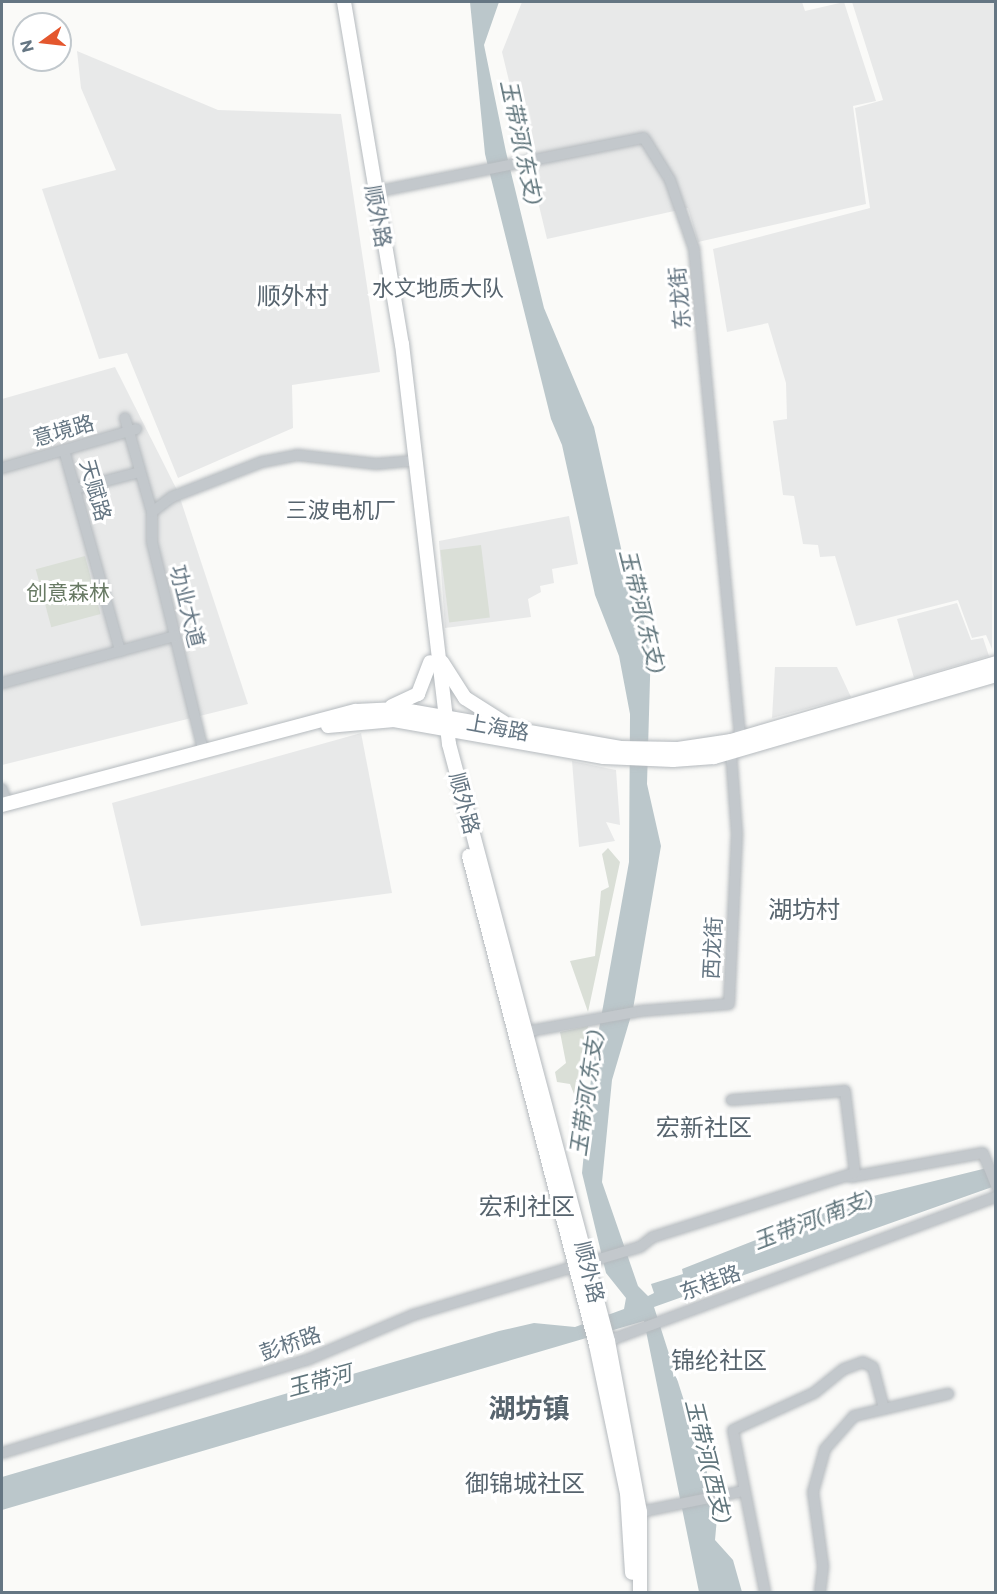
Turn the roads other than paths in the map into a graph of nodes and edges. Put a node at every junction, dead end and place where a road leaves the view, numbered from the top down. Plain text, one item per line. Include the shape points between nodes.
1 (334, 2) edge
2 (344, 2) edge
3 (375, 192) junction
4 (125, 418) dead end
5 (132, 430) junction
6 (64, 450) junction
7 (409, 461) junction
8 (2, 468) edge
9 (140, 472) junction
10 (75, 489) junction
11 (152, 512) junction
12 (175, 636) junction
13 (437, 648) junction
14 (120, 651) junction
15 (430, 662) junction
16 (996, 663) edge
17 (996, 675) edge
18 (2, 683) edge
19 (379, 709) junction
20 (442, 723) junction
21 (519, 730) junction
22 (740, 739) junction
23 (203, 750) junction
24 (731, 752) junction
25 (622, 753) junction
26 (676, 755) junction
27 (2, 789) edge
28 (3, 807) edge
29 (521, 1033) junction
30 (731, 1100) dead end
31 (991, 1161) edge
32 (851, 1178) junction
33 (996, 1185) edge
34 (996, 1197) edge
35 (589, 1263) junction
36 (602, 1343) junction
37 (948, 1394) dead end
38 (884, 1409) junction
39 (2, 1453) edge
40 (743, 1491) junction
41 (640, 1512) junction
42 (631, 1593) edge
43 (640, 1593) edge
44 (765, 1593) edge
45 (820, 1593) edge

1 - 7 main road, 顺外路
2 - 3 main road, 顺外路
3 - 13 main road, 顺外路 via 406,367
3 - 22 street, 东龙街 via 644,138 670,180 694,249
4 - 5 street, 功业大道
5 - 6 street, 意境路
5 - 9 street, 功业大道
6 - 8 street, 意境路
6 - 10 street, 天赋路
7 - 11 street via 376,464 297,455 262,462 172,497
7 - 15 main road, 顺外路
9 - 10 street
9 - 11 street, 功业大道
10 - 14 street, 天赋路
11 - 12 street, 功业大道 via 152,542
12 - 14 street
12 - 23 street, 功业大道
13 - 20 main road, 顺外路
13 - 21 main road via 465,698
14 - 18 street
15 - 19 main road via 418,694
15 - 20 main road, 顺外路
16 - 22 main road, 上海路
17 - 24 main road, 上海路
19 - 20 main road, 上海路
19 - 23 main road, 上海路
20 - 21 main road, 上海路
20 - 25 main road, 上海路
20 - 28 main road, 上海路 via 372,720 297,731
20 - 29 main road, 顺外路
21 - 25 main road, 上海路
22 - 26 main road, 上海路
23 - 28 main road, 上海路
24 - 26 main road, 上海路
24 - 29 street, 西龙街 via 737,834 729,1004 641,1011
25 - 26 main road, 上海路
27 - 28 street
29 - 35 main road, 顺外路
30 - 32 street via 845,1091 855,1163
31 - 32 street, 彭桥路 via 983,1153
31 - 33 street
32 - 35 street, 彭桥路 via 653,1237 640,1247
34 - 36 street, 东桂路
35 - 36 main road, 顺外路 via 592,1305
35 - 39 street, 彭桥路 via 413,1315 308,1360
36 - 41 main road, 顺外路
36 - 42 main road, 顺外路 via 627,1493
37 - 38 street
38 - 40 street via 873,1367 863,1362 844,1369 814,1393 736,1426
38 - 45 street via 854,1416 840,1426 819,1464 813,1492 823,1566
40 - 41 street
40 - 44 street
41 - 43 main road, 顺外路

